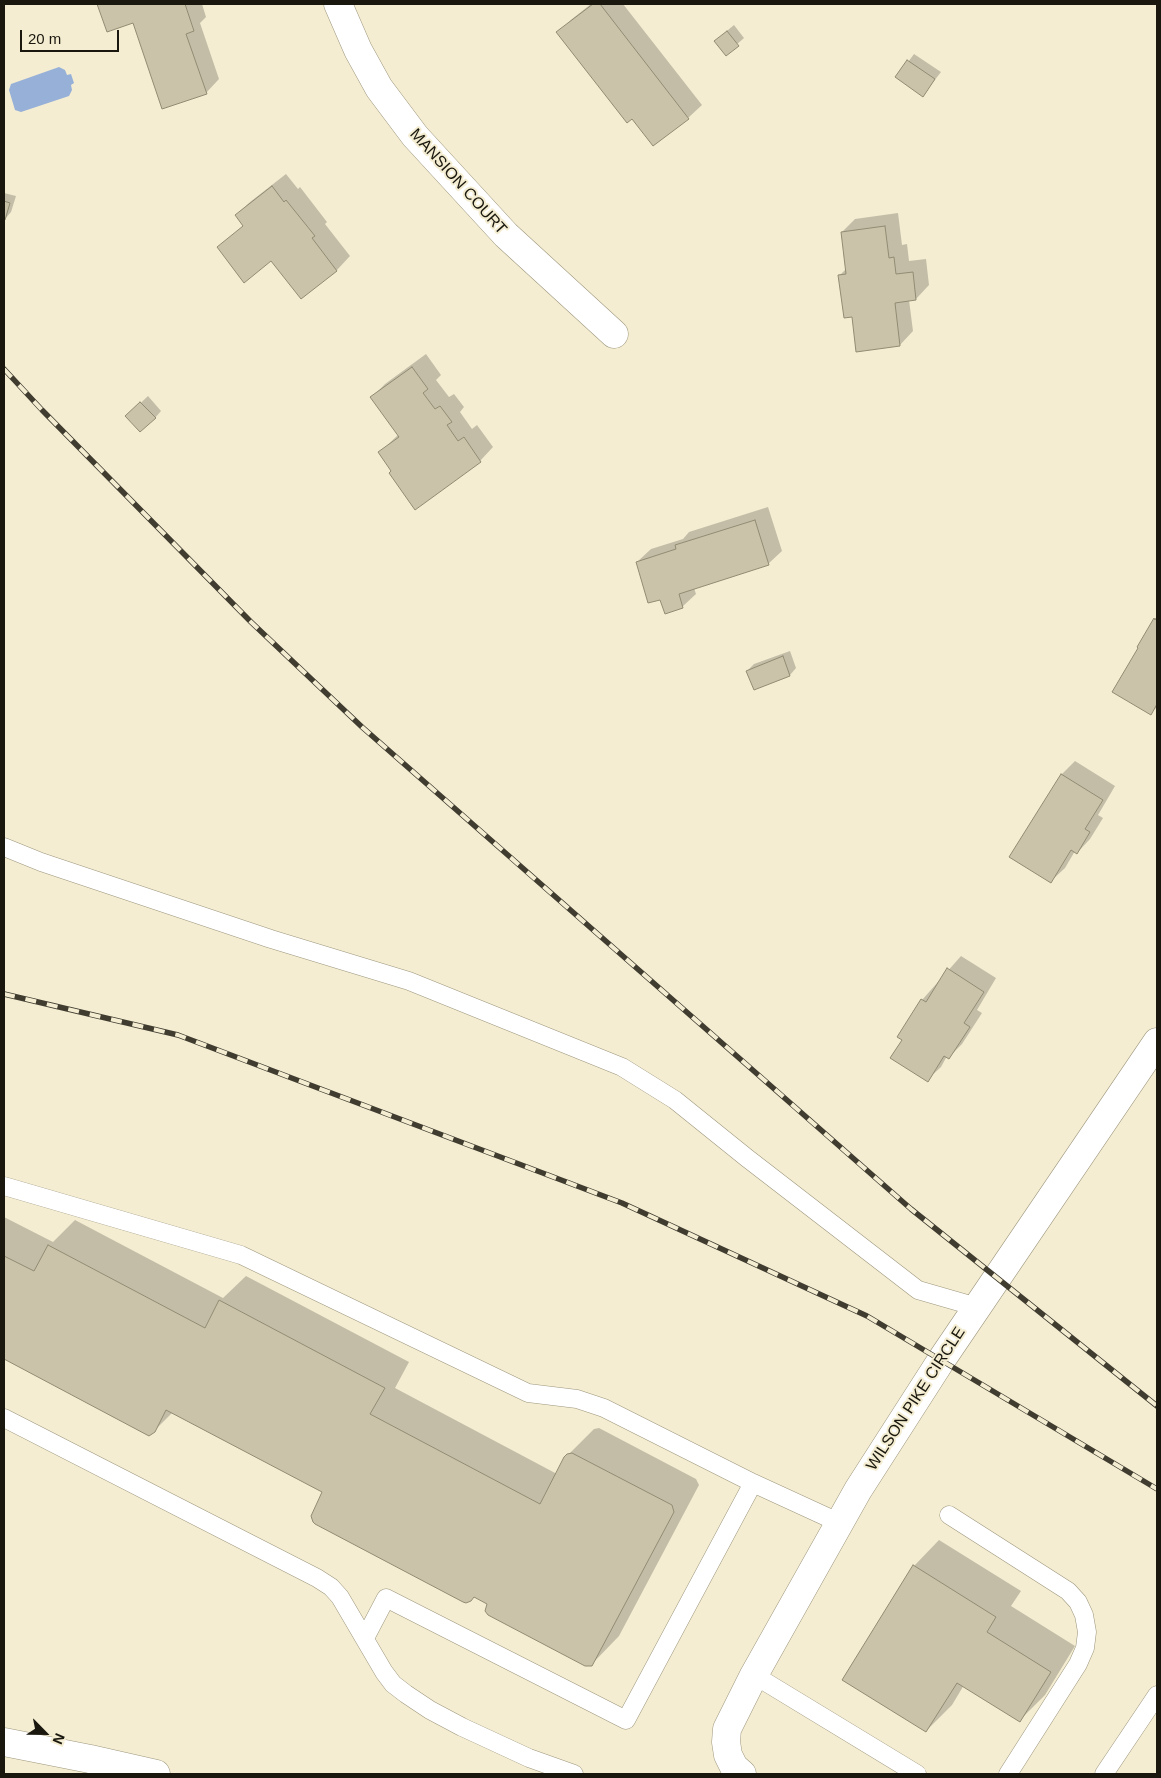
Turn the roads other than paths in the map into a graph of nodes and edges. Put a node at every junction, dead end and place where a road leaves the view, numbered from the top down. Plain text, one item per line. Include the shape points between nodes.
1 (338, 4) edge
2 (614, 334) dead end
3 (4, 848) edge
4 (1157, 1042) edge
5 (4, 1186) edge
6 (977, 1307) junction
7 (4, 1418) edge
8 (753, 1483) junction
9 (949, 1515) dead end
10 (840, 1522) junction
11 (365, 1638) junction
12 (754, 1675) junction
13 (1157, 1695) edge
14 (4, 1742) edge
15 (156, 1774) edge
16 (574, 1774) edge
17 (742, 1774) edge
18 (917, 1774) edge
19 (1008, 1774) edge
20 (1104, 1774) edge

1 - 2 main road, MANSION COURT via 379,88 415,136 506,235
3 - 6 lane via 271,939 409,981 622,1067 676,1100 918,1290
4 - 6 main road, WILSON PIKE CIRCLE
5 - 8 lane via 241,1255 528,1393 577,1399 604,1408
6 - 10 main road, WILSON PIKE CIRCLE
7 - 11 lane via 317,1578 340,1597
8 - 10 lane
8 - 11 lane via 626,1720 386,1598
9 - 19 lane via 1068,1591 1078,1602 1088,1632 1078,1664
10 - 12 main road, WILSON PIKE CIRCLE
11 - 16 lane via 393,1684 430,1710 529,1758
12 - 17 main road, WILSON PIKE CIRCLE via 727,1729 728,1754 734,1767
12 - 18 lane
13 - 20 lane
14 - 15 main road

